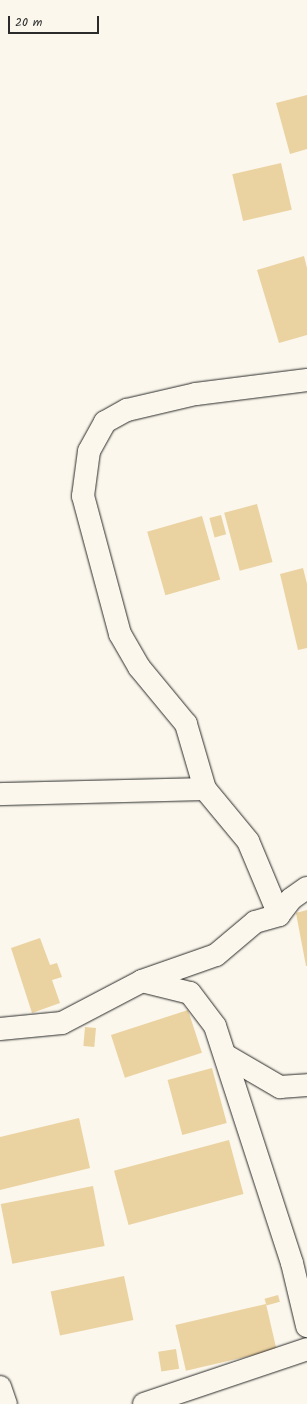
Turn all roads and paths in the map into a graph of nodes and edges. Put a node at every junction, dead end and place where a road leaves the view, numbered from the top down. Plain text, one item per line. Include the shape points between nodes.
1 (307, 380) edge
2 (206, 789) junction
3 (0, 794) edge
4 (307, 888) edge
5 (279, 915) junction
6 (142, 982) junction
7 (0, 1029) edge
8 (225, 1055) junction
9 (307, 1085) edge
10 (307, 1326) edge
11 (307, 1349) edge
12 (0, 1387) edge
13 (6, 1404) edge
14 (144, 1404) edge

1 - 2 street via 196,394 127,410 106,422 89,451 83,496 120,634 139,667 186,724
2 - 3 street
2 - 5 street via 248,840
4 - 5 street via 291,899
5 - 6 street via 255,922 216,955
6 - 7 street via 62,1023
6 - 8 street via 190,993 214,1026
8 - 9 street via 280,1087
8 - 10 street via 264,1175 269,1203 292,1263
11 - 14 street
12 - 13 street

